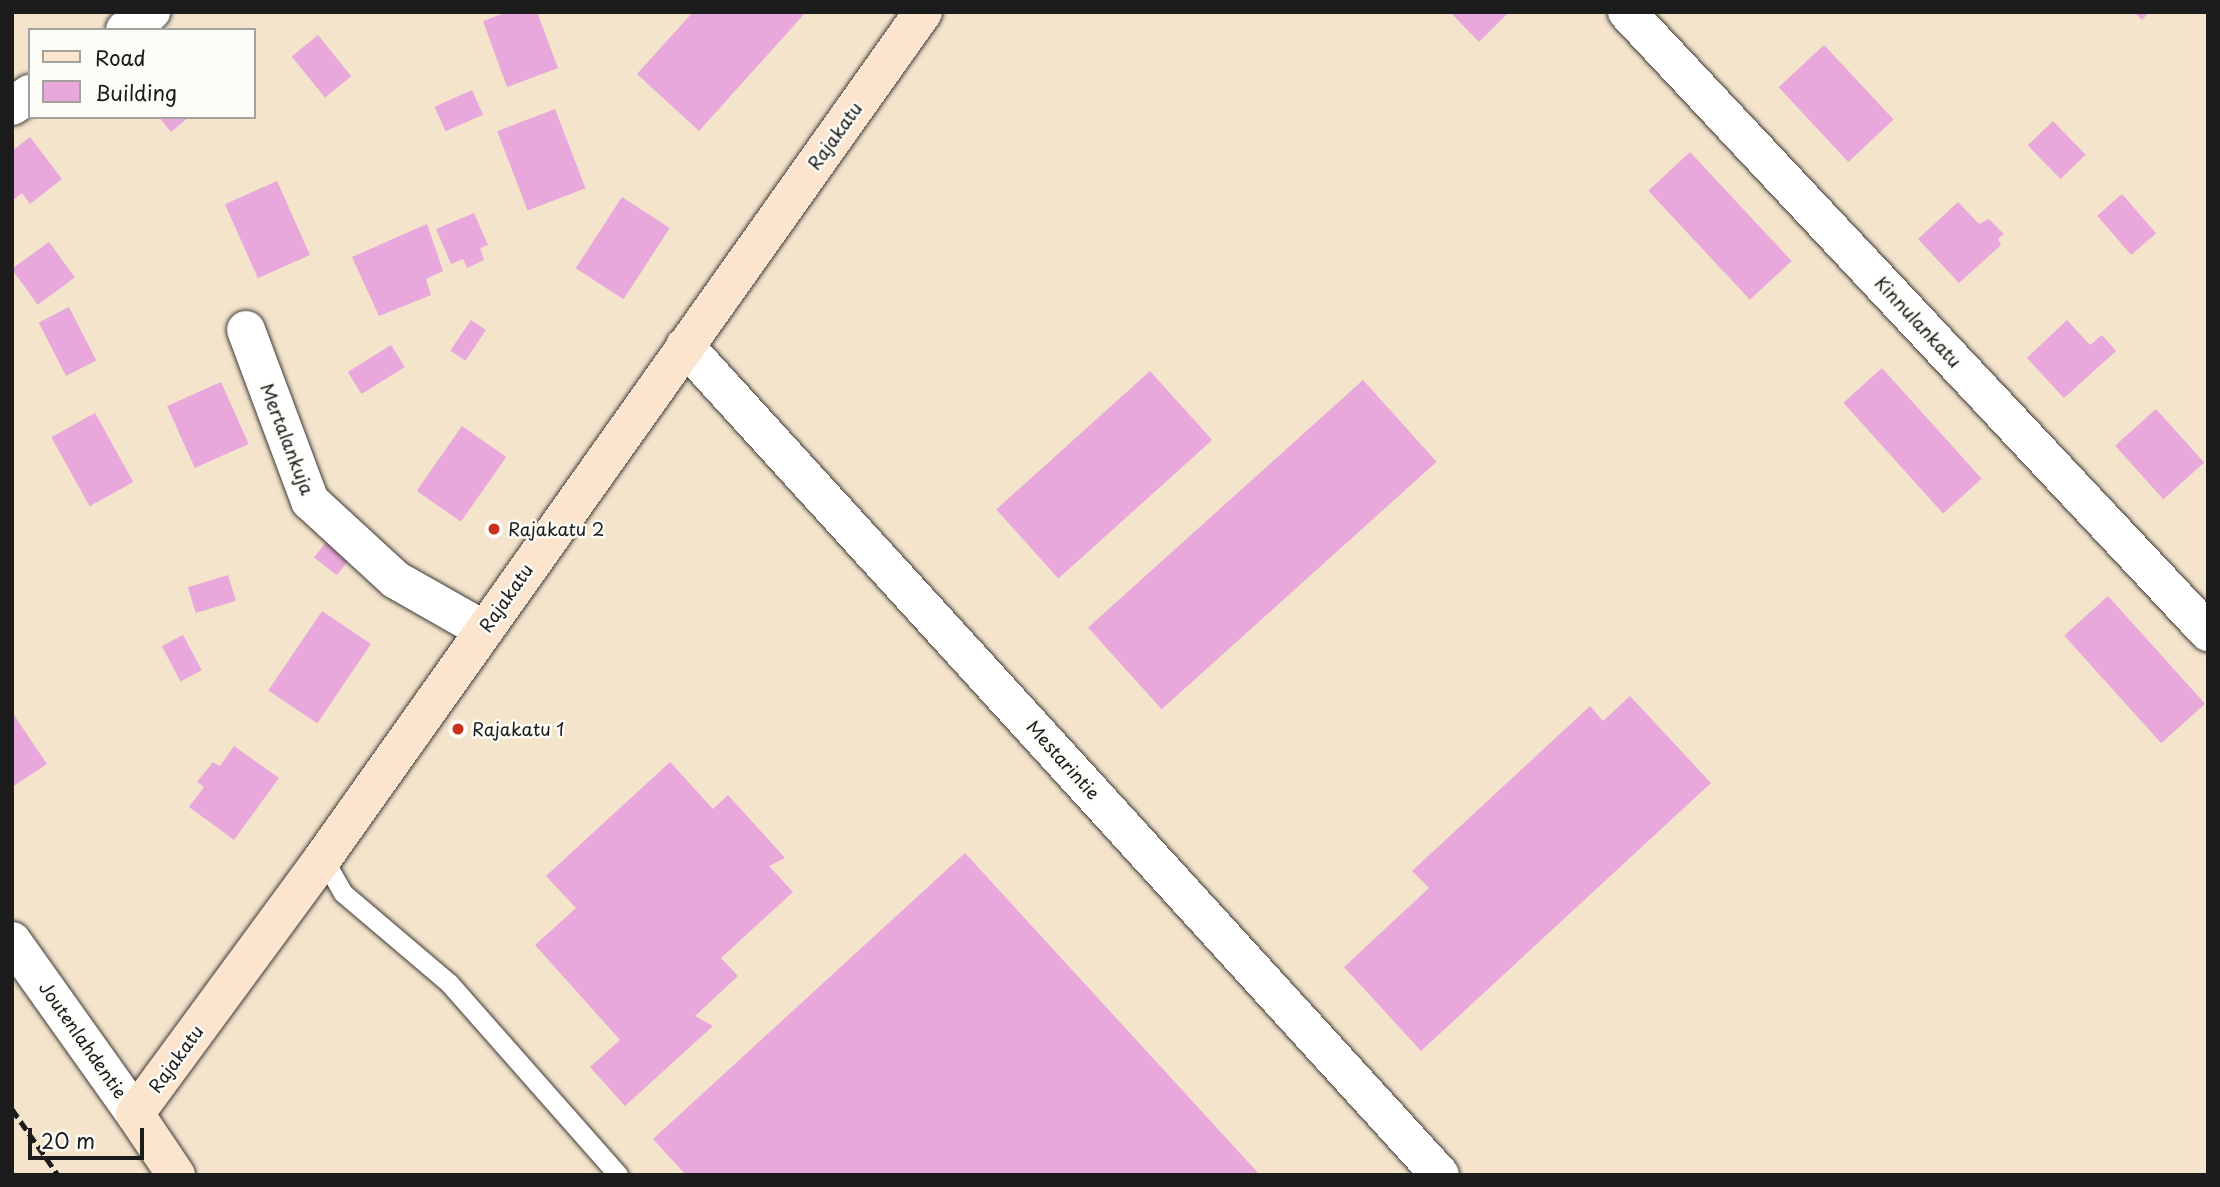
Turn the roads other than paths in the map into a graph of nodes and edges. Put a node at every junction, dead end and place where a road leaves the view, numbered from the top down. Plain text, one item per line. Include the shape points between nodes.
1 (151, 12) edge
2 (923, 12) edge
3 (1628, 12) edge
4 (128, 28) edge
5 (28, 95) edge
6 (12, 106) edge
7 (246, 330) dead end
8 (685, 346) junction
9 (484, 630) junction
10 (2208, 632) edge
11 (323, 858) junction
12 (12, 941) edge
13 (135, 1114) junction
14 (176, 1175) edge
15 (618, 1175) edge
16 (1440, 1175) edge

1 - 4 street
2 - 8 street, Rajakatu
3 - 10 street, Kinnulankatu
5 - 6 street
7 - 9 street, Mertalankuja via 310,501 396,580
8 - 9 street, Rajakatu
8 - 16 street, Mestarintie
9 - 11 street, Rajakatu
11 - 13 street, Rajakatu
11 - 15 lane via 343,893 449,983
12 - 13 street, Joutenlahdentie
13 - 14 street, Joutenlahdentie

